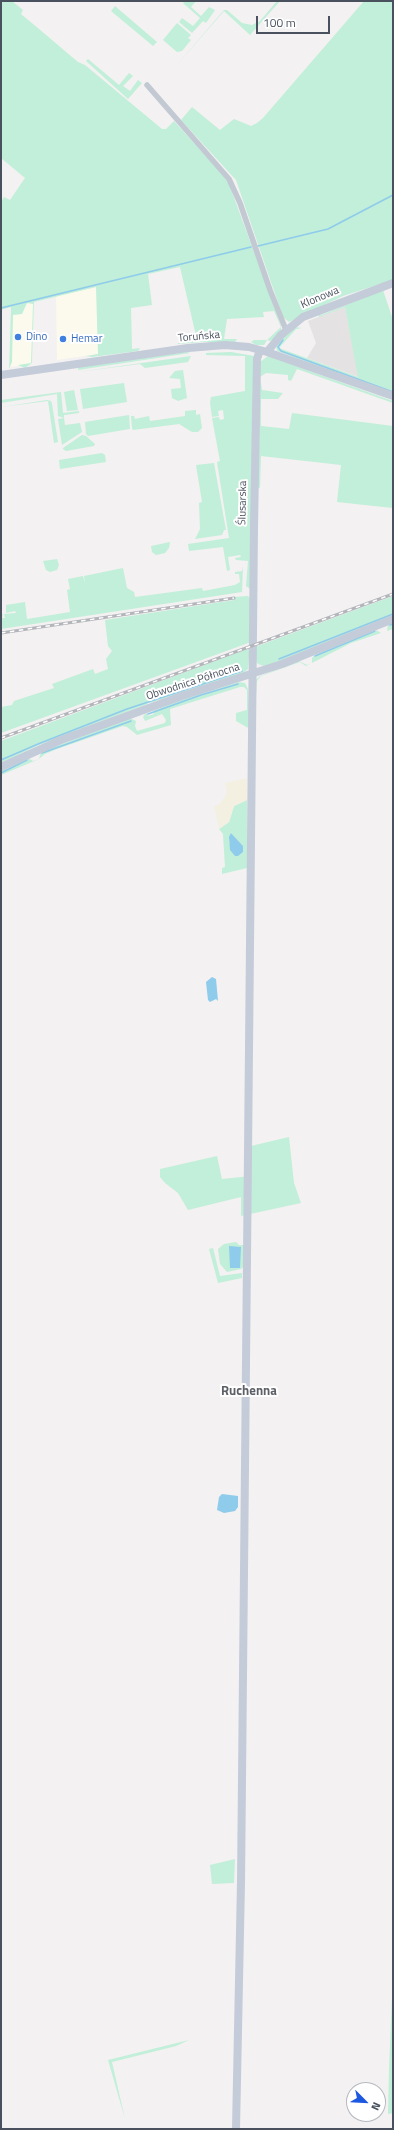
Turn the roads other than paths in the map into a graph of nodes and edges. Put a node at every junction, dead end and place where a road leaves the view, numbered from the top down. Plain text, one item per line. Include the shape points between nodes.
1 (147, 85) dead end
2 (393, 283) edge
3 (286, 330) junction
4 (264, 351) junction
5 (1, 375) edge
6 (393, 396) edge
7 (393, 619) edge
8 (252, 674) junction
9 (1, 767) edge
10 (236, 2129) edge

1 - 3 street via 229,179
2 - 3 street, Klonowa via 310,314
3 - 4 street, Klonowa
4 - 5 street, Toruńska via 237,346 206,346
4 - 6 street, Toruńska
4 - 8 street, Ślusarska via 257,367
7 - 8 street, Obwodnica Północna
8 - 9 street, Obwodnica Północna via 182,696 84,732
8 - 10 street, Ślusarska via 241,1882

